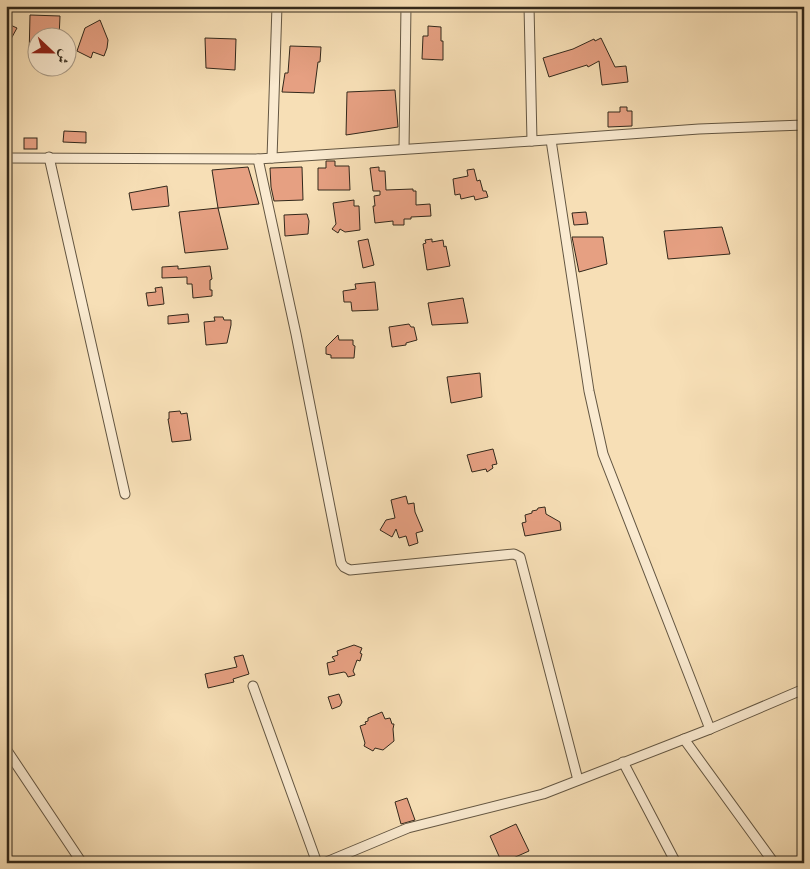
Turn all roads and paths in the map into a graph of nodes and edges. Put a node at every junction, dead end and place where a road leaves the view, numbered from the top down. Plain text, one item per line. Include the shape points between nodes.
1 (277, 6) edge
2 (406, 6) edge
3 (529, 6) edge
4 (804, 124) edge
5 (551, 140) junction
6 (532, 141) junction
7 (404, 149) junction
8 (49, 157) junction
9 (6, 158) edge
10 (258, 158) junction
11 (272, 158) junction
12 (126, 494) dead end
13 (253, 686) dead end
14 (804, 689) edge
15 (710, 729) junction
16 (684, 739) junction
17 (6, 749) edge
18 (623, 762) junction
19 (578, 780) junction
20 (82, 863) edge
21 (317, 863) edge
22 (324, 863) edge
23 (676, 863) edge
24 (774, 863) edge

1 - 11 street
2 - 7 street
3 - 6 street
4 - 5 street
5 - 6 street
5 - 15 street via 588,391 603,454
6 - 7 street
7 - 11 street
8 - 9 street
8 - 10 street
8 - 12 street
10 - 11 street
10 - 19 street via 341,563 350,570 514,554 520,557
13 - 21 street
14 - 15 street
15 - 16 street
16 - 18 street
16 - 24 street
17 - 20 street
18 - 19 street
18 - 23 street
19 - 22 street via 544,794 408,828

